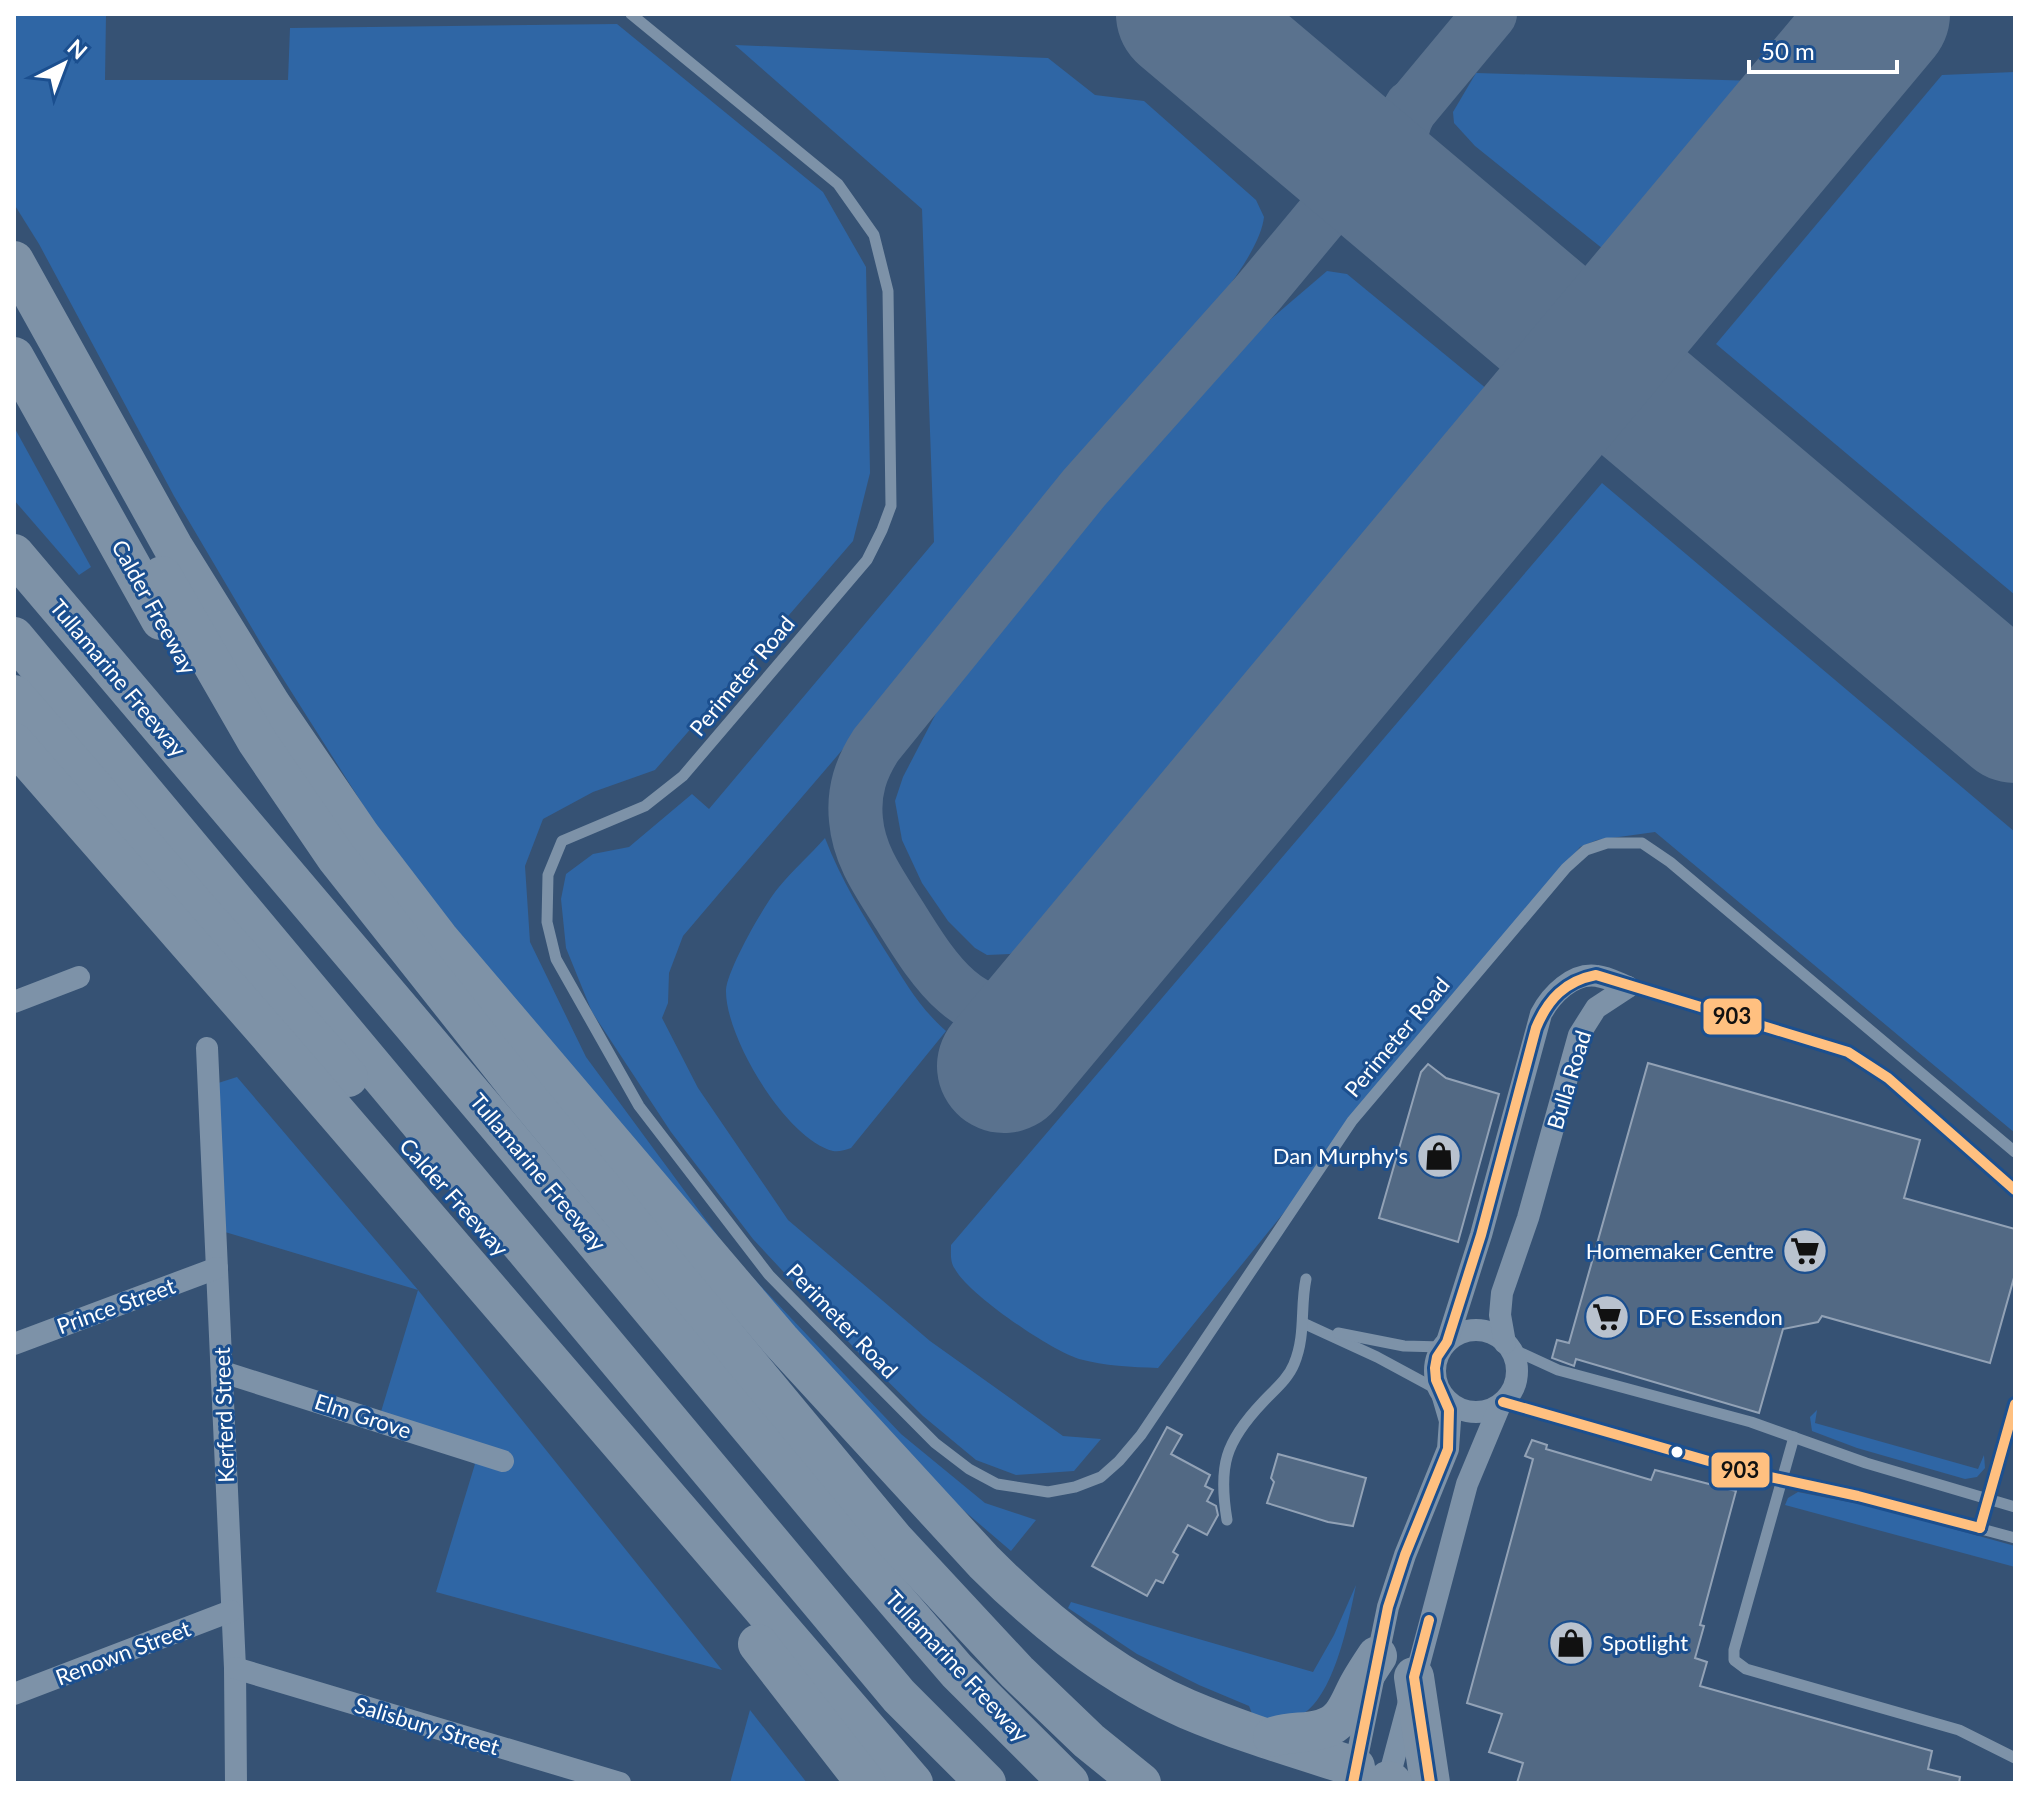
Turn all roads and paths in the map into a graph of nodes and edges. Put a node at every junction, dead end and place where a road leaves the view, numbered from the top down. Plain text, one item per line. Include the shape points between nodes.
1 (631, 14) edge
2 (14, 261) edge
3 (14, 306) edge
4 (14, 357) edge
5 (14, 554) edge
6 (14, 637) edge
7 (14, 695) edge
8 (14, 743) edge
9 (79, 977) dead end
10 (1628, 987) junction
11 (14, 1002) edge
12 (207, 1048) dead end
13 (540, 1059) junction
14 (498, 1125) junction
15 (2015, 1152) edge
16 (380, 1166) junction
17 (2015, 1190) edge
18 (217, 1268) junction
19 (1306, 1279) dead end
20 (1303, 1323) junction
21 (1318, 1329) junction
22 (14, 1344) edge
23 (1445, 1344) junction
24 (1507, 1345) junction
25 (223, 1372) junction
26 (1442, 1394) junction
27 (1502, 1403) junction
28 (2015, 1404) edge
29 (1794, 1437) junction
30 (503, 1461) dead end
31 (1782, 1479) junction
32 (1988, 1498) junction
33 (2015, 1507) edge
34 (1227, 1520) dead end
35 (1980, 1528) junction
36 (2015, 1538) edge
37 (958, 1610) junction
38 (231, 1611) junction
39 (1377, 1656) junction
40 (235, 1668) junction
41 (1414, 1677) junction
42 (14, 1694) edge
43 (899, 1696) junction
44 (1269, 1738) junction
45 (2015, 1758) edge
46 (1378, 1777) edge
47 (236, 1783) edge
48 (620, 1783) edge
49 (866, 1783) edge
50 (913, 1783) edge
51 (986, 1783) edge
52 (1069, 1783) edge
53 (1141, 1783) edge
54 (1430, 1783) edge

1 - 15 lane, Perimeter Road via 838,184 874,235 888,291 891,506 867,560 683,776 645,806 562,841 548,875 547,922 568,982 656,1129 769,1275 935,1443 997,1484 1048,1492 1101,1477 1119,1461 1352,1121 1566,868 1586,850 1607,843 1642,843 1670,862
2 - 13 highway via 173,547 316,775 439,939
3 - 37 highway via 187,624 257,741 336,857 714,1325
4 - 14 highway, Calder Freeway via 242,765
5 - 14 highway, Tullamarine Freeway
6 - 43 highway
7 - 43 highway, Calder Freeway
8 - 16 highway
9 - 11 street
10 - 17 lane via 1848,1052 1888,1078
10 - 23 street, Bulla Road via 1596,975 1583,977 1547,1002
10 - 24 street, Bulla Road via 1596,1008 1579,1035 1502,1293 1500,1315
12 - 18 street, Kerferd Street
13 - 37 highway via 785,1389
13 - 44 highway via 780,1340 1016,1594 1120,1674 1187,1709
14 - 52 highway, Tullamarine Freeway via 938,1649
16 - 49 highway
16 - 50 highway
18 - 22 street, Prince Street
18 - 25 street, Kerferd Street
19 - 20 lane
20 - 21 lane
20 - 34 lane via 1294,1366 1242,1427 1228,1455 1221,1489
21 - 23 lane via 1404,1346
21 - 26 lane
23 - 24 street via 1476,1330
23 - 26 street via 1435,1368
24 - 27 street via 1517,1376
24 - 29 lane via 1558,1370
25 - 30 street, Elm Grove
25 - 38 street, Kerferd Street
26 - 27 street via 1464,1411 1489,1411
26 - 39 street via 1450,1421 1448,1449 1405,1555
27 - 31 lane
27 - 41 street via 1467,1484
28 - 32 lane
29 - 31 lane
29 - 32 lane
31 - 35 lane
31 - 45 lane via 1734,1650 1737,1664 1959,1730
32 - 33 lane
32 - 35 lane
35 - 36 lane
37 - 53 highway via 1089,1741
38 - 40 street, Kerferd Street
38 - 42 street, Renown Street
39 - 44 highway via 1333,1725
39 - 46 street
40 - 47 street, Kerferd Street
40 - 48 street, Salisbury Street
41 - 46 street
41 - 54 highway
43 - 51 highway
44 - 46 highway

